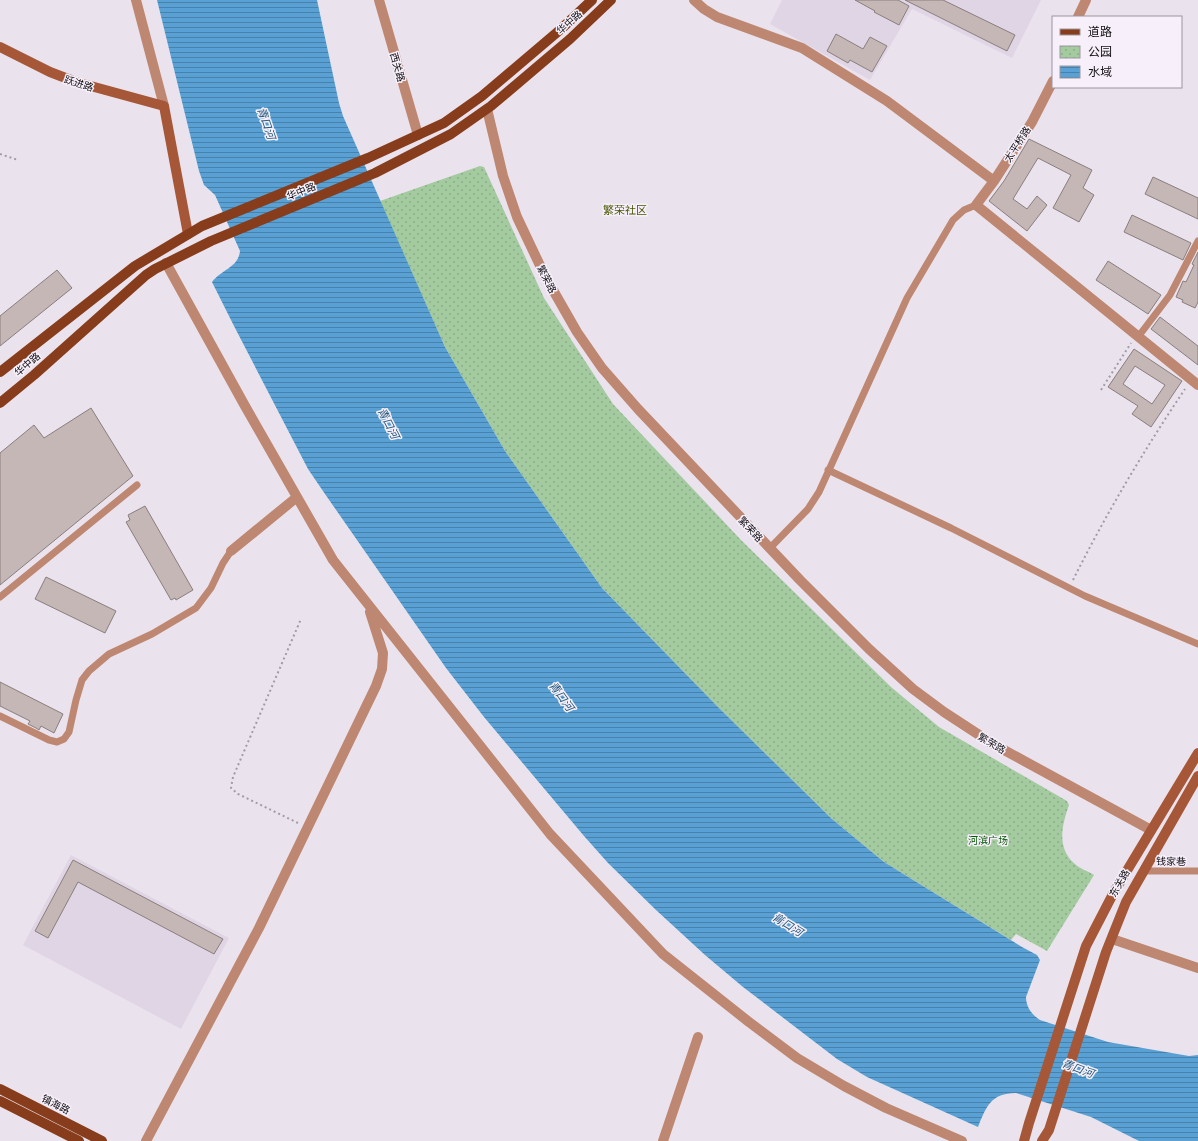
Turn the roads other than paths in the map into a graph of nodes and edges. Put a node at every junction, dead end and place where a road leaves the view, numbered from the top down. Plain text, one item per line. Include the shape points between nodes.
1 (136, 0) edge
2 (379, 0) edge
3 (592, 0) edge
4 (611, 0) edge
5 (694, 0) edge
6 (1084, 1) edge
7 (1078, 16) edge
8 (0, 47) edge
9 (1052, 83) edge
10 (164, 106) junction
11 (487, 109) junction
12 (418, 135) junction
13 (994, 181) junction
14 (976, 205) junction
15 (188, 234) junction
16 (1198, 241) edge
17 (166, 263) junction
18 (1137, 336) junction
19 (0, 372) edge
20 (1195, 382) edge
21 (0, 403) edge
22 (828, 470) junction
23 (137, 485) dead end
24 (297, 497) junction
25 (770, 548) junction
26 (231, 552) joint
27 (0, 597) edge
28 (368, 604) junction
29 (1198, 644) edge
30 (0, 716) edge
31 (1198, 753) edge
32 (1198, 776) edge
33 (1151, 830) junction
34 (1144, 871) junction
35 (1198, 871) edge
36 (1112, 939) junction
37 (1198, 968) edge
38 (698, 1037) dead end
39 (0, 1089) edge
40 (0, 1101) edge
41 (79, 1141) edge
42 (102, 1141) edge
43 (146, 1141) edge
44 (663, 1141) edge
45 (962, 1141) edge
46 (1024, 1141) edge
47 (1042, 1141) edge

1 - 10 street
2 - 12 street, 西关路
3 - 12 main road, 华中路 via 482,96 444,123
4 - 11 main road, 华中路 via 570,39
5 - 13 street via 717,17 802,48 887,101
6 - 7 street
8 - 10 main road, 跃进路 via 76,82
9 - 13 street, 太平桥路 via 1032,122
10 - 15 main road
11 - 17 main road, 华中路 via 451,134 375,173 211,241
11 - 25 street, 繁荣路 via 503,176 517,216 577,332 602,368 638,409
12 - 15 main road, 华中路
13 - 14 street, 太平桥路
14 - 18 street
14 - 22 lane via 964,210 953,220 908,298
15 - 19 main road, 华中路 via 135,266
16 - 18 lane via 1170,295
17 - 21 main road, 华中路 via 146,275
17 - 24 street
18 - 20 street
22 - 25 lane via 819,492 808,509
22 - 29 lane via 951,528 1085,596
23 - 27 lane
24 - 26 street
24 - 28 street via 333,560
25 - 33 street, 繁荣路 via 894,672 944,712 993,744
26 - 30 lane via 211,588 196,608 152,634 109,654 89,671 82,680 69,732 64,739 57,742 49,740
28 - 43 street via 383,653 382,669 376,686 259,928
28 - 45 street via 550,834 663,954 797,1058 886,1108
31 - 33 main road, 东关路
32 - 34 main road, 东关路
33 - 46 main road, 东关路 via 1086,946
34 - 35 lane, 钱家巷
34 - 36 main road, 东关路 via 1126,902
36 - 37 street
36 - 47 main road, 东关路 via 1049,1130
38 - 44 street
39 - 42 main road, 镇海路
40 - 41 main road

